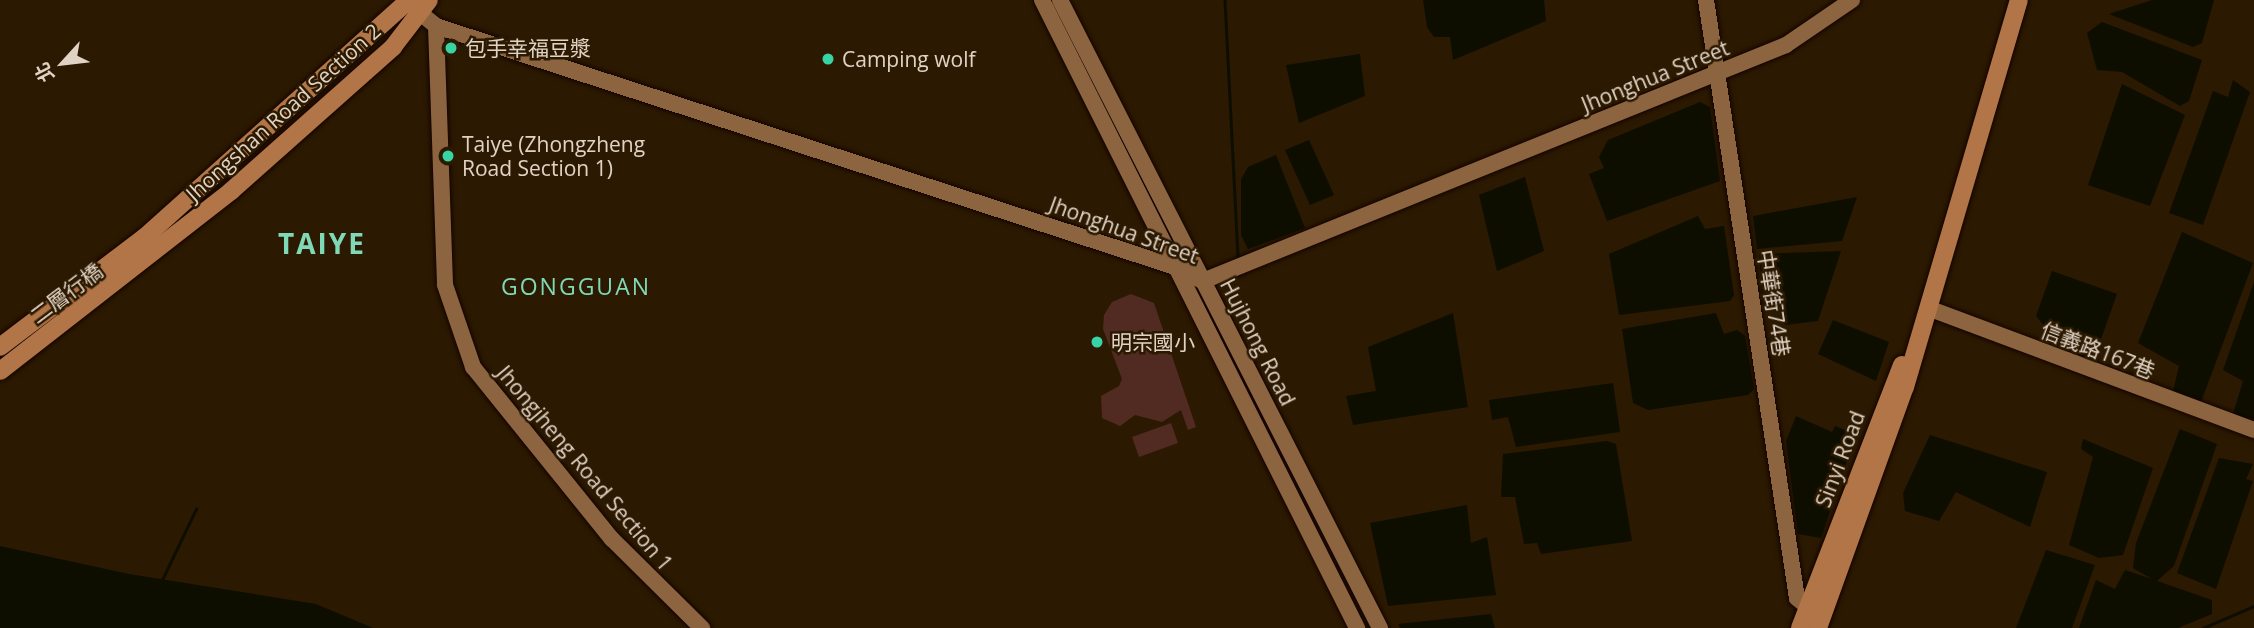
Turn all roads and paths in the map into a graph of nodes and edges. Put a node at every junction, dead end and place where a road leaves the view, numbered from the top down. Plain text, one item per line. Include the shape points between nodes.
1 (1042, 0) edge
2 (1060, 0) edge
3 (1706, 0) edge
4 (1852, 0) edge
5 (2019, 0) edge
6 (417, 4) edge
7 (436, 26) junction
8 (1718, 73) junction
9 (145, 237) joint
10 (159, 251) joint
11 (1175, 267) junction
12 (1203, 281) junction
13 (1928, 308) junction
14 (0, 347) edge
15 (0, 371) edge
16 (2254, 430) edge
17 (1816, 618) edge
18 (702, 628) edge
19 (1357, 628) edge
20 (1380, 628) edge
21 (1800, 628) edge

1 - 11 street, Hujhong Road
2 - 12 street, Hujhong Road
3 - 8 street, 中華街74巷
4 - 8 street, Jhonghua Street via 1801,37
5 - 13 main road, Sinyi Road
6 - 7 street
6 - 9 main road, Jhongshan Road Section 2
6 - 10 main road, Jhongshan Road Section 2 via 334,101
7 - 11 street, Jhonghua Street
7 - 18 street, Jhongjheng Road Section 1 via 443,259 460,339 492,396 562,473 612,539
8 - 12 street, Jhonghua Street
8 - 17 street, 中華街74巷 via 1797,598
9 - 14 main road, 二層行橋
10 - 15 main road, 二層行橋
11 - 12 street, Jhonghua Street
11 - 19 street, Hujhong Road
12 - 20 street, Hujhong Road
13 - 16 street, 信義路167巷
13 - 17 main road, Sinyi Road via 1890,391
17 - 21 main road, Sinyi Road

